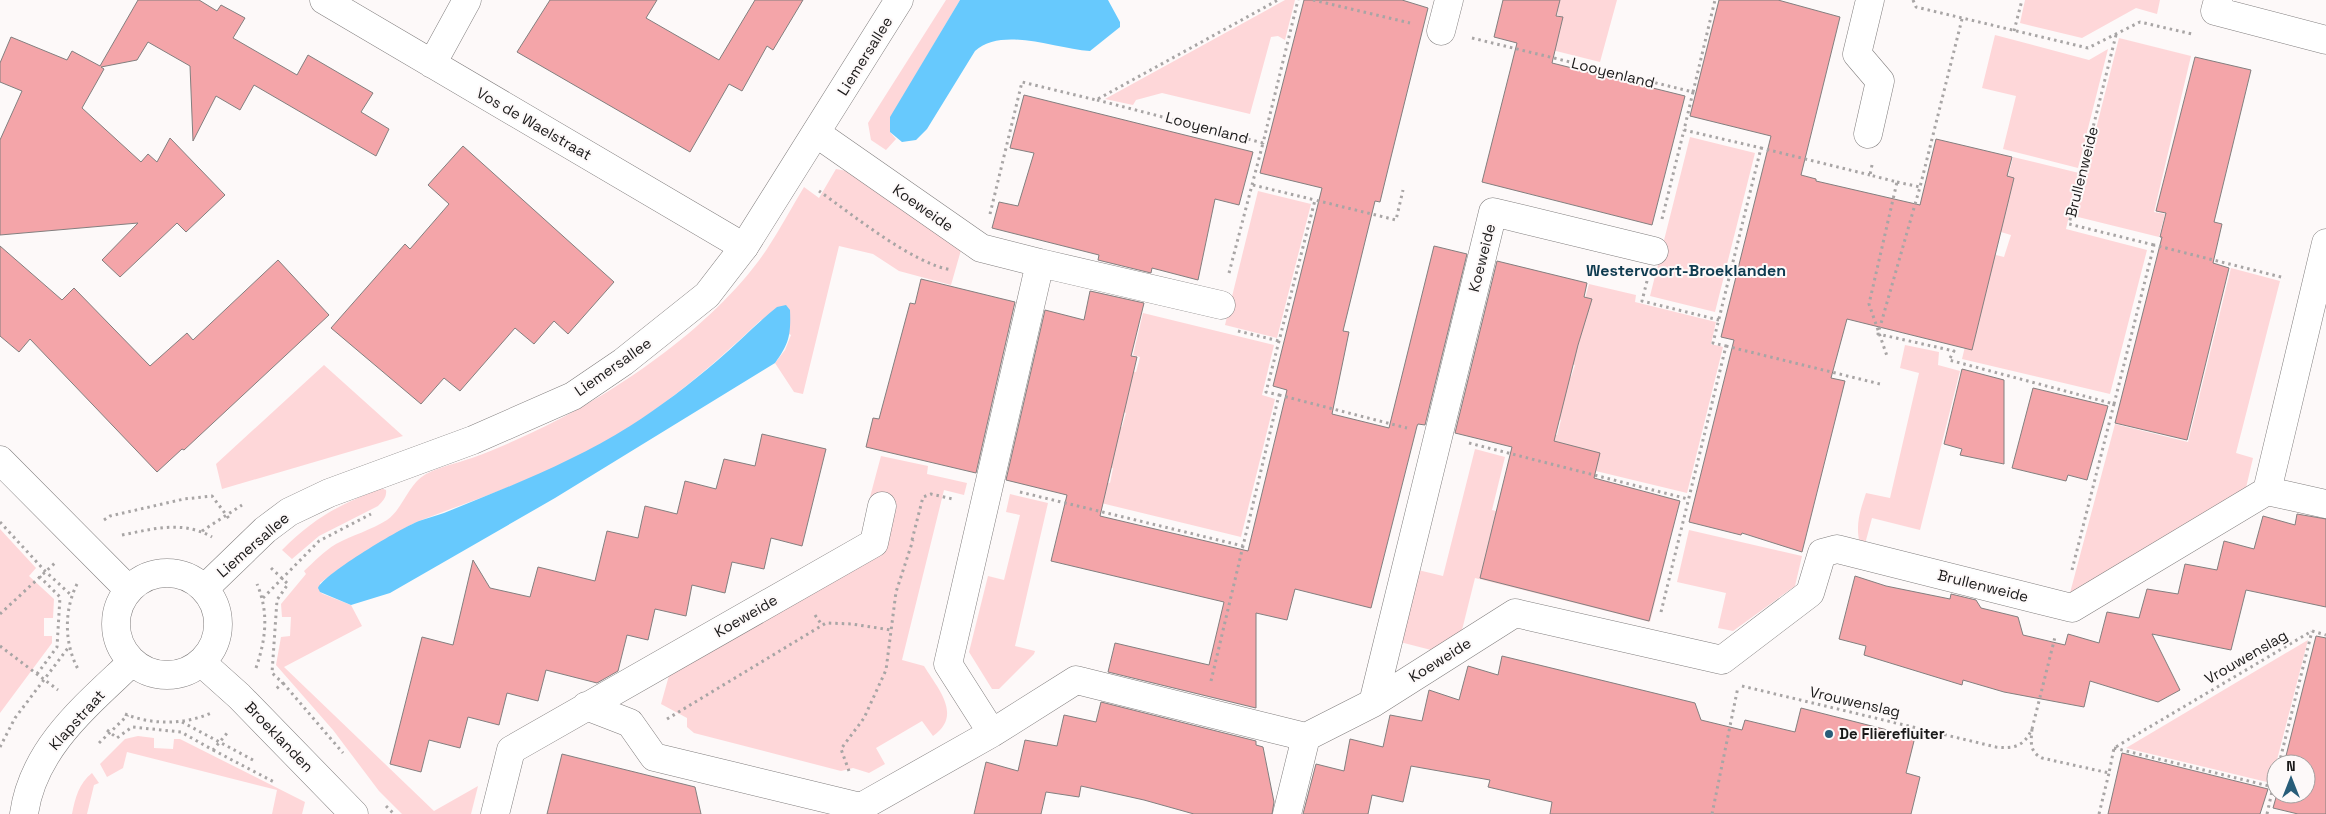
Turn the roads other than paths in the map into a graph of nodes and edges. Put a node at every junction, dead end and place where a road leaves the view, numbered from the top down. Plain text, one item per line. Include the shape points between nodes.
1 (324, 0) edge
2 (467, 0) edge
3 (899, 0) edge
4 (1448, 0) edge
5 (1870, 0) edge
6 (2216, 6) edge
7 (1441, 31) road end
8 (2326, 40) edge
9 (432, 64) junction
10 (816, 134) junction
11 (1868, 134) road end
12 (2326, 242) edge
13 (744, 247) junction
14 (1654, 251) dead end
15 (1040, 263) junction
16 (1221, 305) road end
17 (0, 460) edge
18 (2267, 491) junction
19 (2326, 504) edge
20 (879, 519) road end
21 (204, 588) junction
22 (129, 590) junction
23 (1722, 660) joint
24 (132, 662) junction
25 (201, 662) junction
26 (1373, 703) junction
27 (586, 706) junction
28 (992, 733) junction
29 (1306, 738) junction
30 (860, 810) edge
31 (24, 814) edge
32 (354, 814) edge
33 (495, 814) edge
34 (1287, 814) edge

1 - 9 street, Vos de Waelstraat
2 - 9 street
3 - 10 street, Liemersallee
4 - 7 street
5 - 11 street via 1857,54 1880,81
6 - 8 street
9 - 13 street, Vos de Waelstraat
10 - 13 street, Liemersallee
10 - 15 street, Koeweide via 981,248
12 - 18 street
13 - 21 street, Liemersallee via 707,295 623,362 572,396 473,440 289,512
14 - 26 street, Koeweide via 1493,212
15 - 16 street, Koeweide
15 - 28 street via 948,664
17 - 22 street
18 - 19 street
18 - 23 street, Brullenweide via 2072,608 1837,549 1822,553 1810,593
20 - 27 street, Koeweide via 874,543
21 - 22 street via 185,576 164,573 144,578
21 - 25 street via 214,603 218,622 216,641
22 - 24 street via 118,609 116,630 123,650
23 - 26 street, Koeweide via 1515,613
24 - 25 street via 154,673 173,674
24 - 31 street, Klapstraat via 48,749
25 - 32 street, Broeklanden via 239,696
26 - 29 street, Koeweide
27 - 30 street via 630,723 654,756
27 - 33 street, Koeweide via 512,750
28 - 29 street via 1076,680
28 - 30 street
29 - 34 street

